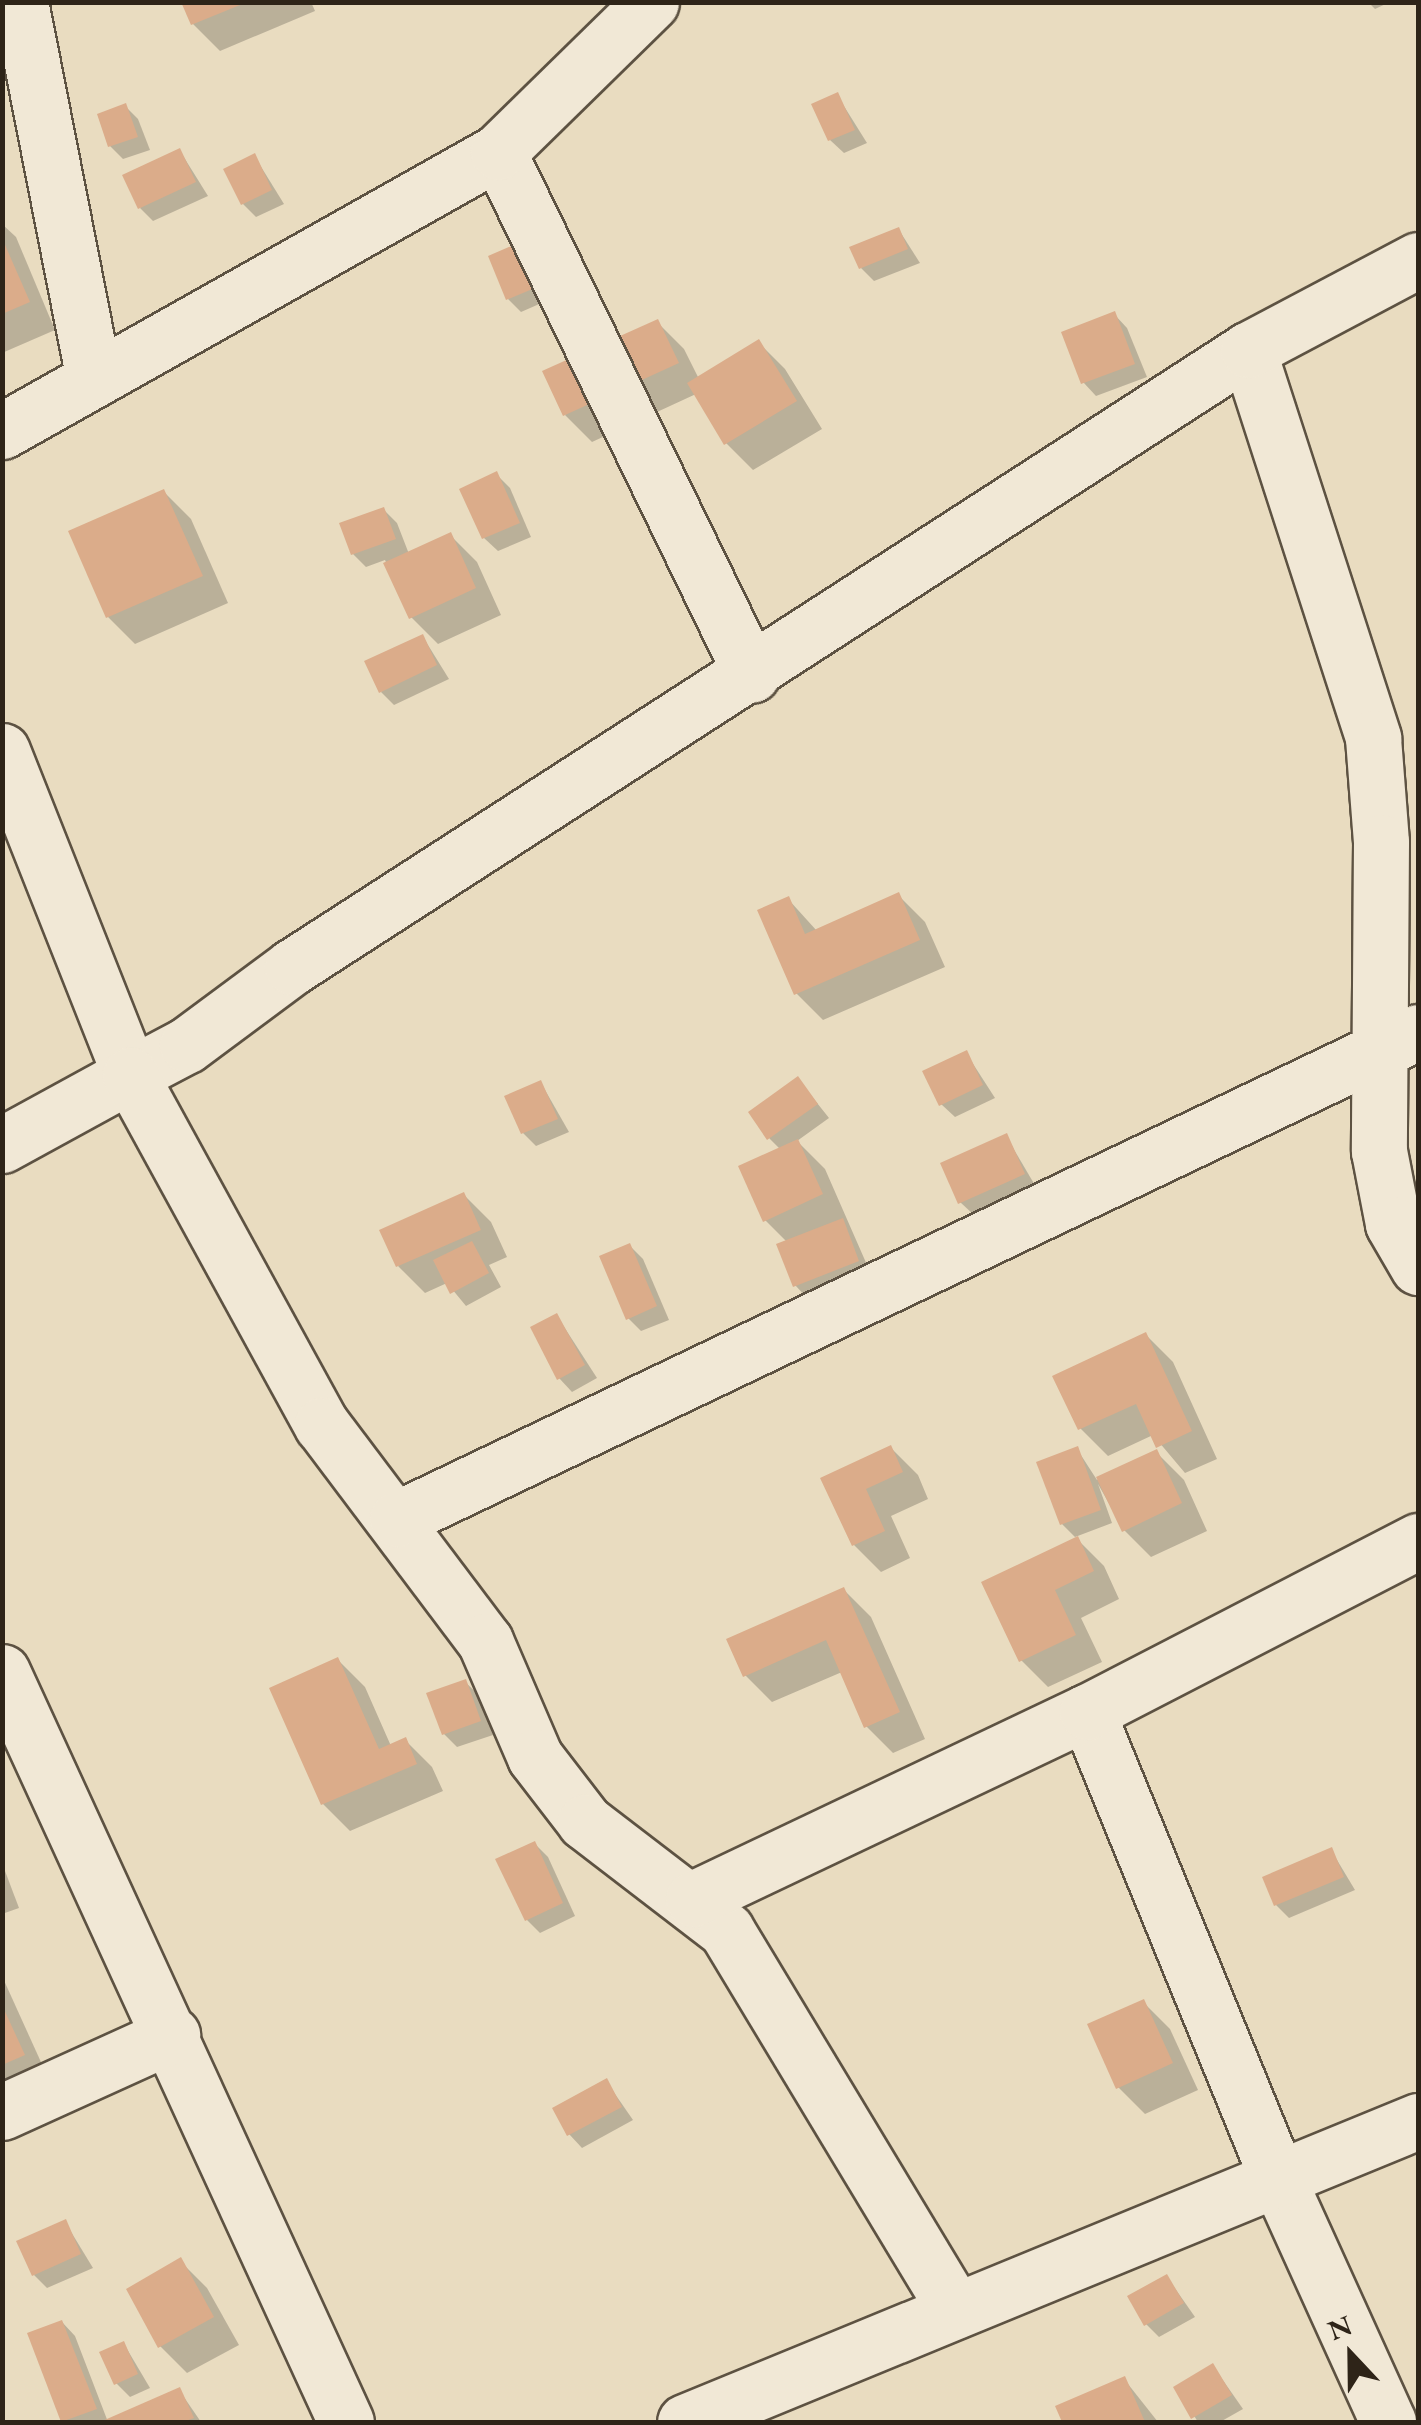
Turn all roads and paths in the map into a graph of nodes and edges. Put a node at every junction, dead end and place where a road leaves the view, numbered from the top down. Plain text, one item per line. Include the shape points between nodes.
1 (20, 2) edge
2 (641, 7) edge
3 (498, 152) junction
4 (1418, 260) edge
5 (1248, 350) junction
6 (94, 379) junction
7 (2, 431) edge
8 (752, 675) junction
9 (2, 750) edge
10 (1400, 1040) edge
11 (130, 1075) junction
12 (2, 1145) edge
13 (1418, 1267) edge
14 (397, 1519) junction
15 (1418, 1540) edge
16 (2, 1672) edge
17 (1087, 1712) junction
18 (693, 1899) junction
19 (172, 2036) junction
20 (2, 2112) edge
21 (1418, 2120) edge
22 (1277, 2177) junction
23 (956, 2310) junction
24 (346, 2422) edge
25 (685, 2422) edge
26 (1388, 2422) edge

1 - 6 street
2 - 3 street
3 - 6 street
3 - 8 street
4 - 5 street
5 - 8 street
5 - 10 street via 1372,738
6 - 7 street
8 - 11 street via 292,966 187,1045
9 - 11 street
10 - 13 street via 1379,1150 1393,1224
10 - 14 street
11 - 12 street
11 - 14 street via 322,1425
14 - 18 street via 485,1641 535,1757 556,1788 585,1822
15 - 17 street
16 - 19 street
17 - 18 street
17 - 22 street
18 - 23 street via 754,1968
19 - 20 street
19 - 24 street
21 - 22 street
22 - 23 street
22 - 26 street
23 - 25 street

